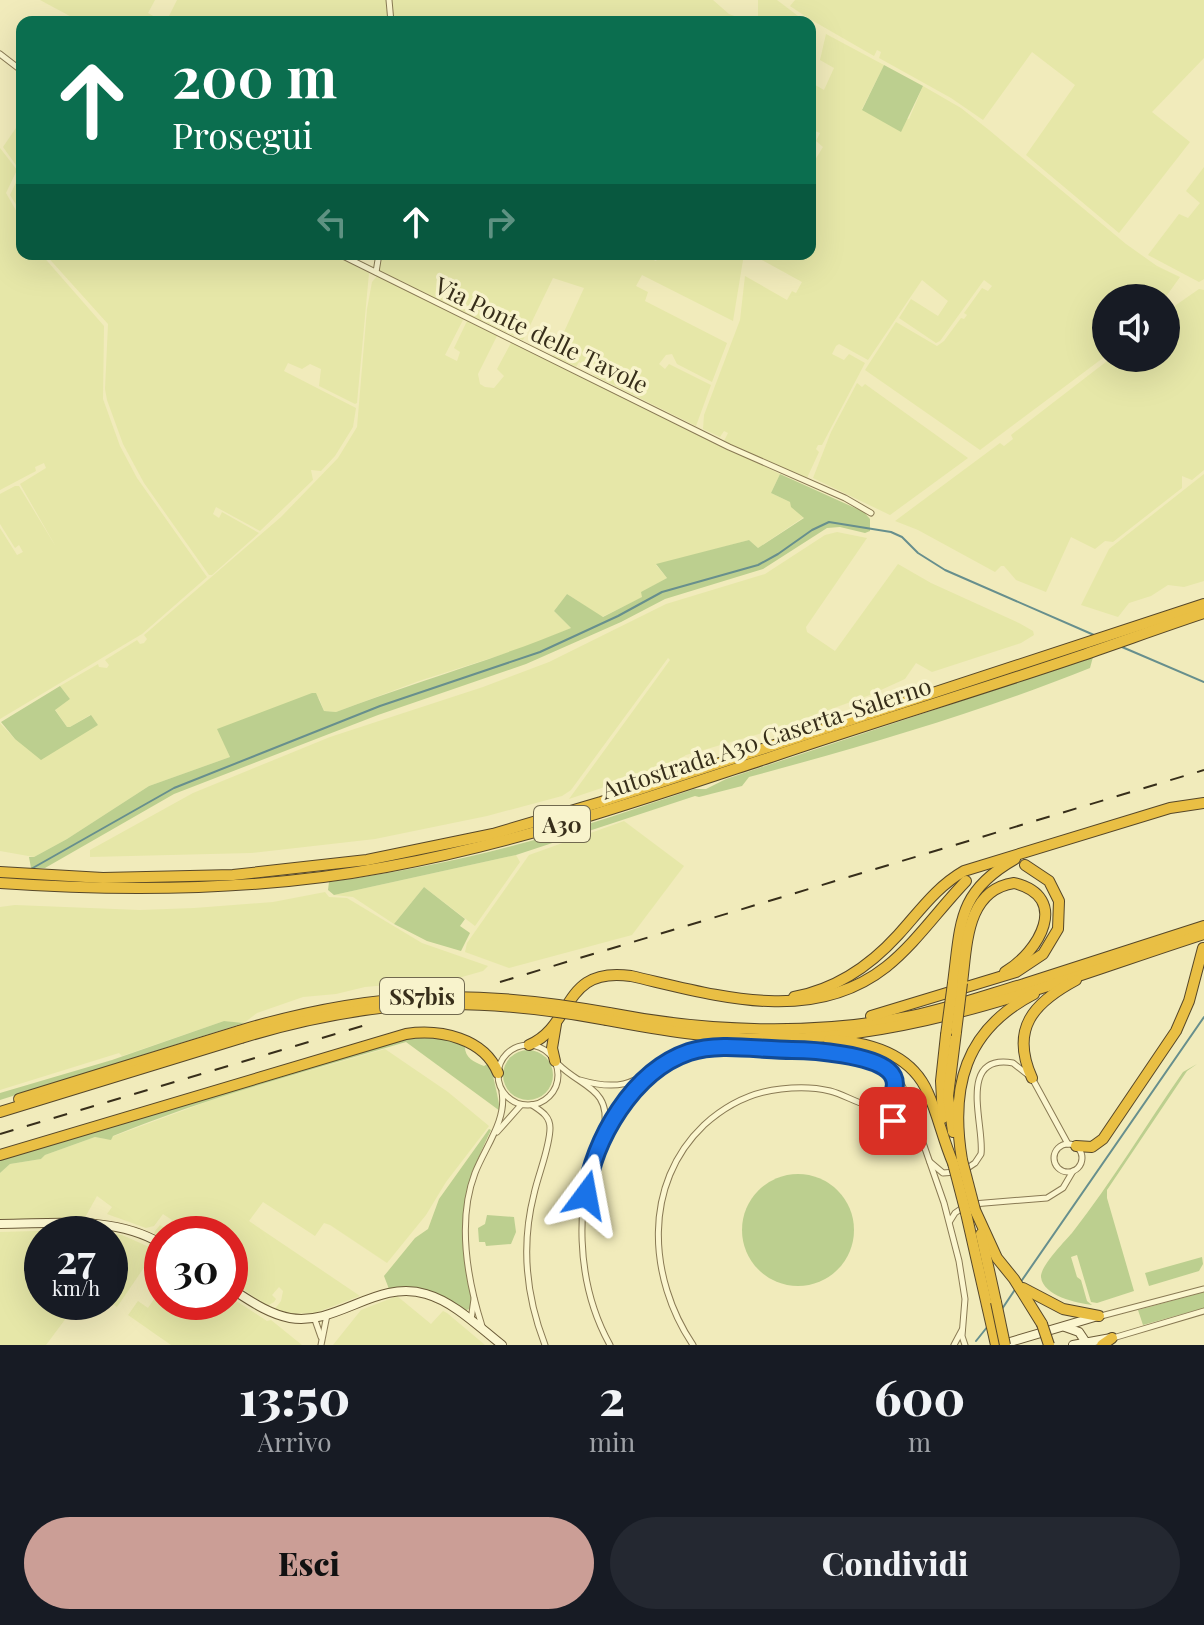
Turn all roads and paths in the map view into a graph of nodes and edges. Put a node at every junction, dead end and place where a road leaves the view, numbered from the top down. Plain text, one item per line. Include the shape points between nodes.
1 (0, 54) edge
2 (16, 66) edge
3 (351, 260) edge
4 (378, 260) edge
5 (376, 272) junction
6 (871, 513) dead end
7 (1204, 604) edge
8 (1204, 613) edge
9 (1204, 803) edge
10 (1027, 852) junction
11 (1025, 865) dead end
12 (0, 872) edge
13 (966, 881) dead end
14 (0, 885) edge
15 (1204, 926) edge
16 (1204, 934) edge
17 (1203, 945) edge
18 (992, 979) junction
19 (1064, 979) junction
20 (1076, 980) junction
21 (958, 983) junction
22 (1025, 998) junction
23 (748, 999) junction
24 (608, 1016) junction
25 (557, 1019) junction
26 (821, 1026) junction
27 (240, 1034) junction
28 (771, 1039) junction
29 (529, 1045) junction
30 (555, 1061) junction
31 (657, 1069) junction
32 (888, 1070) junction
33 (498, 1073) junction
34 (1032, 1078) junction
35 (580, 1080) junction
36 (502, 1092) junction
37 (893, 1098) junction
38 (909, 1099) junction
39 (0, 1105) edge
40 (521, 1105) junction
41 (532, 1105) junction
42 (888, 1105) junction
43 (0, 1112) edge
44 (913, 1114) junction
45 (897, 1123) junction
46 (603, 1136) junction
47 (489, 1142) junction
48 (1072, 1145) junction
49 (924, 1148) junction
50 (0, 1155) edge
51 (930, 1162) junction
52 (958, 1162) junction
53 (1073, 1171) junction
54 (944, 1203) junction
55 (969, 1209) junction
56 (949, 1222) junction
57 (0, 1224) edge
58 (144, 1236) edge
59 (1204, 1289) edge
60 (1024, 1291) junction
61 (474, 1294) junction
62 (248, 1299) edge
63 (472, 1310) junction
64 (1204, 1311) edge
65 (461, 1313) junction
66 (328, 1314) junction
67 (1099, 1316) junction
68 (314, 1317) junction
69 (475, 1318) junction
70 (1063, 1326) junction
71 (962, 1329) junction
72 (1112, 1338) junction
73 (321, 1342) edge
74 (1087, 1343) edge
75 (502, 1345) edge
76 (545, 1345) edge
77 (610, 1345) edge
78 (693, 1345) edge
79 (954, 1345) edge
80 (965, 1345) edge
81 (1000, 1345) edge
82 (1049, 1345) edge
83 (1073, 1345) edge
84 (1102, 1345) edge

1 - 2 street
3 - 5 street, Via Ponte delle Tavole
4 - 5 street
5 - 6 street, Via Ponte delle Tavole
7 - 12 highway, Autostrada A30 Caserta-Salerno / A30 via 493,834 367,860 259,873 145,879
8 - 14 highway, Autostrada A30 Caserta-Salerno / A30 via 498,843 384,868 276,882 151,889
9 - 10 highway via 1170,808
10 - 21 highway via 990,876 970,898 961,920
10 - 23 highway via 953,878 880,954 848,978 810,994
11 - 18 highway via 1053,886 1061,912 1058,929 1036,960
13 - 23 highway via 903,951 865,982 806,1001
15 - 26 highway, SS7bis via 936,1010
16 - 19 highway, SS7bis
17 - 20 highway
17 - 48 highway via 1183,1016 1166,1046 1103,1139 1092,1147
18 - 21 highway via 1019,962 1041,936 1042,901 1023,885 1005,884 982,899
18 - 26 highway
19 - 22 highway
19 - 28 highway, SS7bis via 909,1024
20 - 22 highway
20 - 34 highway via 1044,1000 1026,1026 1023,1046
21 - 52 highway, bridge via 941,1103
22 - 52 highway via 986,1031 965,1064 957,1100
23 - 25 highway via 609,975 581,986
24 - 26 highway, SS7bis via 687,1024
24 - 27 highway, SS7bis, bridge via 428,1003 328,1014
24 - 28 highway, SS7bis via 681,1033
25 - 29 highway
25 - 30 highway
27 - 39 highway, SS7bis
27 - 43 highway, SS7bis
28 - 52 highway via 851,1042 896,1056 923,1082
29 - 30 street via 544,1049
29 - 33 street via 505,1054
30 - 35 street
30 - 41 street via 555,1089
31 - 32 street via 688,1052 722,1048 826,1052
31 - 35 street via 618,1086
31 - 46 street via 628,1098
32 - 37 street
32 - 38 street
33 - 36 street
33 - 50 highway via 487,1055 462,1039 433,1032 406,1034
34 - 48 street
34 - 51 street via 1013,1063 989,1066 977,1093 982,1149 978,1159 946,1174
35 - 46 street via 602,1101
36 - 40 street
36 - 47 street via 503,1109
37 - 38 street
37 - 42 street
38 - 44 street
40 - 41 street
40 - 47 street
41 - 76 street via 546,1115 550,1129 531,1205 526,1258
42 - 45 street via 890,1118
42 - 78 street via 870,1107 820,1089 775,1089 723,1109 692,1136 665,1187 658,1238 672,1307
44 - 45 street
44 - 49 street
45 - 49 street
46 - 77 street via 587,1183 583,1240 592,1303
47 - 61 street via 465,1219
48 - 53 street via 1082,1157
48 - 53 street via 1057,1149 1054,1162
49 - 51 street
51 - 54 street
52 - 55 highway, bridge
53 - 55 street via 1063,1188 1047,1198
54 - 55 street
54 - 56 street
55 - 56 street via 955,1213
55 - 60 highway via 997,1258
55 - 81 highway, bridge
56 - 71 street via 964,1289
57 - 58 street via 103,1224
59 - 67 street
60 - 67 highway via 1063,1309
60 - 82 highway, bridge
61 - 63 street
61 - 69 street
62 - 68 street via 272,1313
63 - 65 street
63 - 69 street
64 - 72 street
65 - 66 street via 432,1296 409,1291 382,1294
65 - 69 street
66 - 68 street
66 - 73 street
67 - 70 street
68 - 73 street
69 - 75 street
70 - 74 street via 1079,1332
70 - 81 street
71 - 79 street
71 - 80 street
72 - 74 street
72 - 84 highway
74 - 83 street

